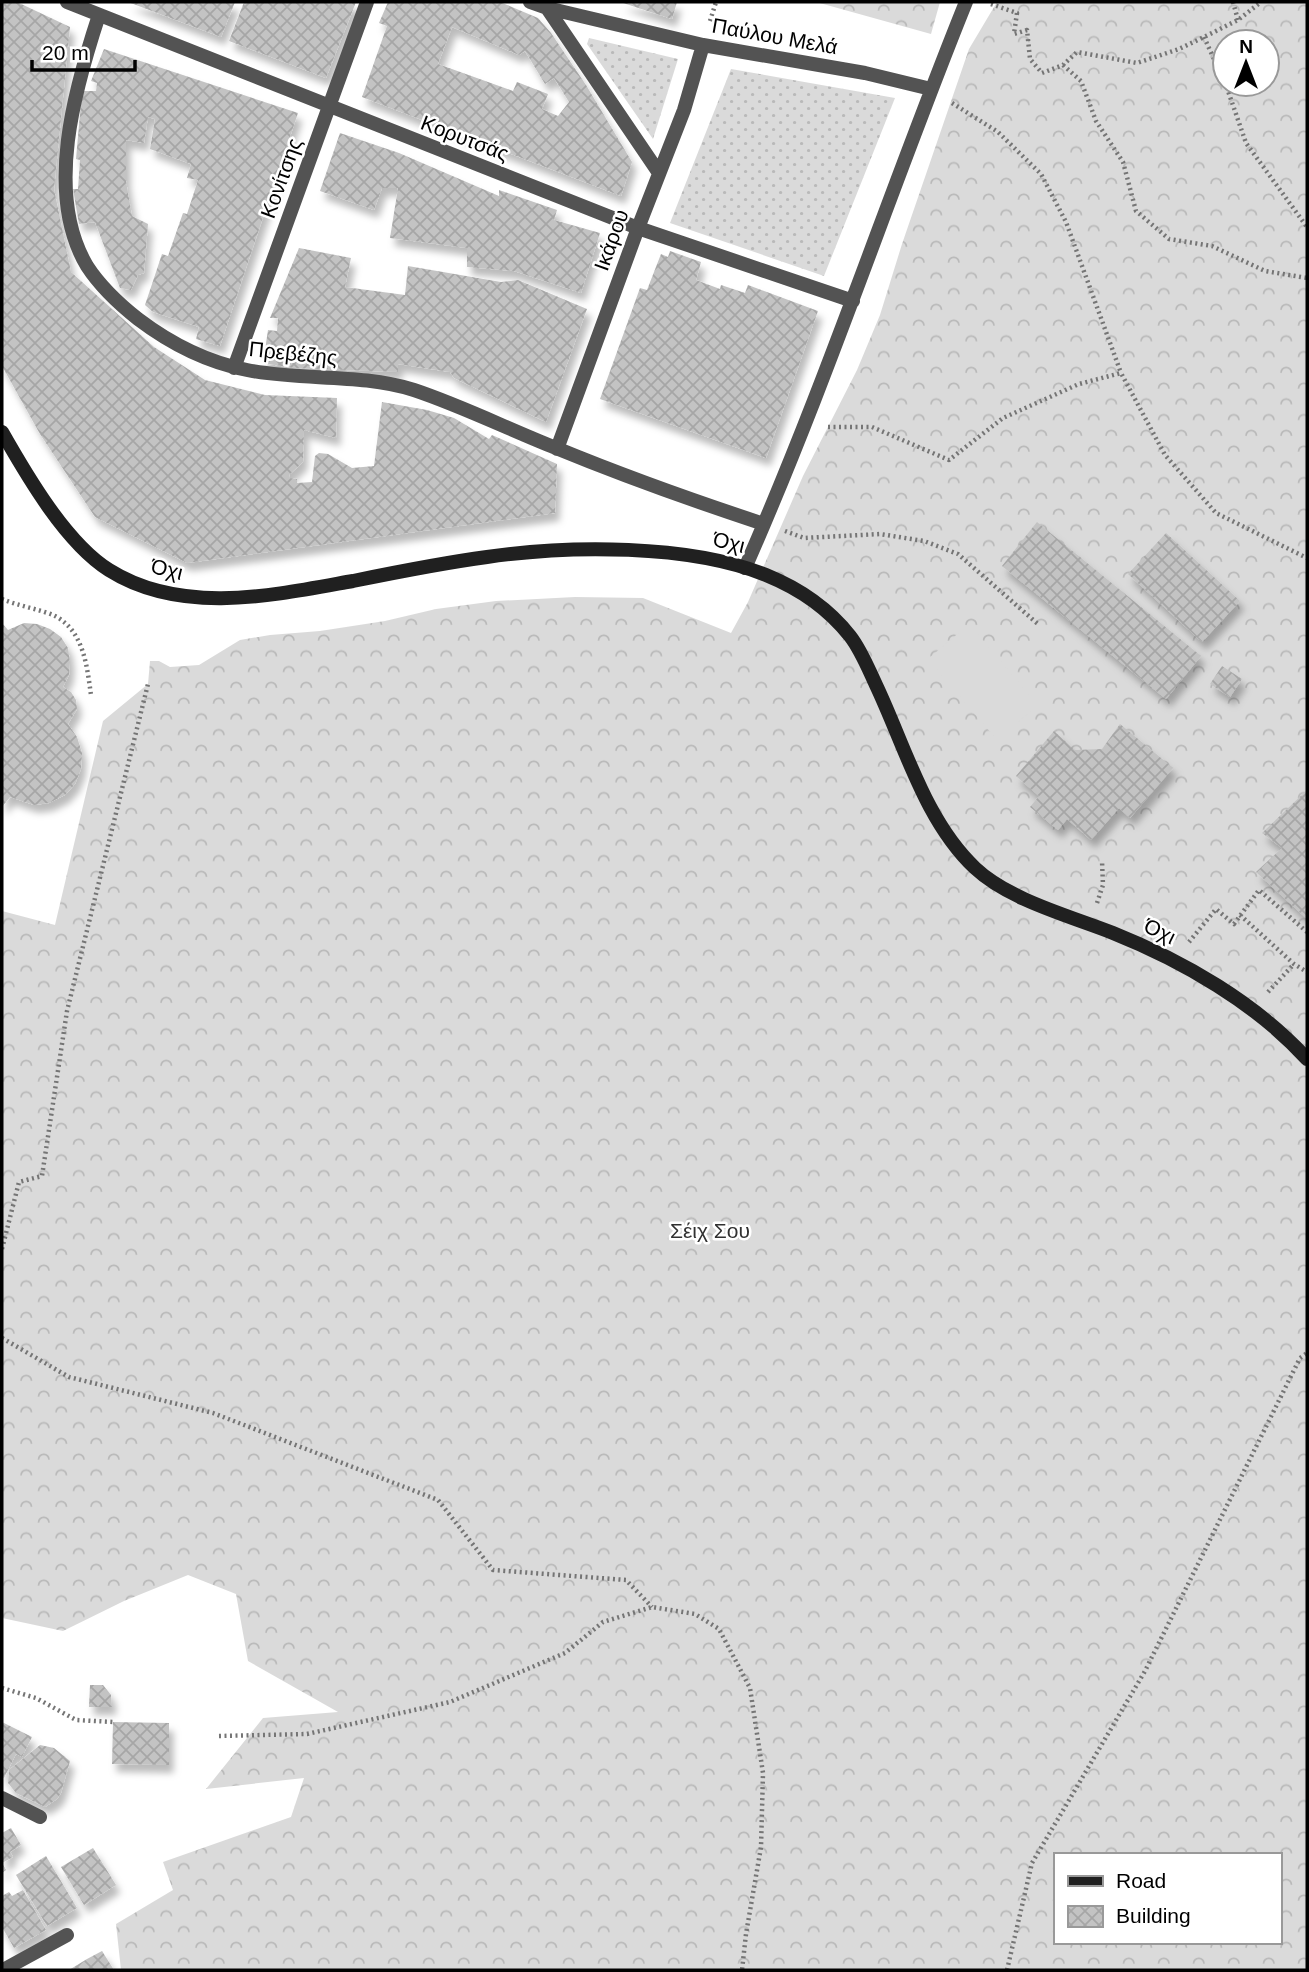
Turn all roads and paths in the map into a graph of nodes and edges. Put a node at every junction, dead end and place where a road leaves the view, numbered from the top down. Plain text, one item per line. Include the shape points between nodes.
1 (67, 2) edge
2 (367, 2) edge
3 (530, 2) edge
4 (966, 2) edge
5 (985, 2) edge
6 (1233, 2) edge
7 (1261, 2) edge
8 (548, 5) edge
9 (99, 15) junction
10 (1238, 20) junction
11 (1204, 37) junction
12 (703, 45) junction
13 (1063, 65) junction
14 (930, 89) junction
15 (329, 107) junction
16 (659, 173) junction
17 (638, 228) junction
18 (1307, 228) edge
19 (1307, 278) edge
20 (853, 301) junction
21 (234, 368) junction
22 (1121, 373) junction
23 (807, 421) junction
24 (2, 432) edge
25 (557, 449) junction
26 (764, 524) junction
27 (1307, 558) edge
28 (745, 568) junction
29 (2, 599) edge
30 (1039, 625) dead end
31 (148, 684) dead end
32 (90, 695) dead end
33 (1101, 861) dead end
34 (1241, 915) junction
35 (1090, 923) junction
36 (1307, 932) edge
37 (1173, 961) junction
38 (1294, 964) junction
39 (1307, 972) edge
40 (1274, 986) dead end
41 (1307, 1059) edge
42 (2, 1249) edge
43 (2, 1338) edge
44 (1307, 1353) edge
45 (652, 1607) junction
46 (2, 1688) edge
47 (113, 1722) dead end
48 (219, 1736) dead end
49 (2, 1798) edge
50 (40, 1817) dead end
51 (67, 1935) dead end
52 (3, 1970) edge
53 (742, 1970) edge
54 (1007, 1970) edge

1 - 9 street, Κορυτσάς
2 - 15 street, Κονίτσης
3 - 8 street, Παύλου Μελά
4 - 14 street
5 - 13 path via 1017,13 1014,34 1027,30 1031,59 1042,73
6 - 10 path
7 - 10 path
8 - 12 street, Παύλου Μελά
8 - 16 street
9 - 15 street, Κορυτσάς
9 - 21 street, Πρεβέζης via 70,121 67,192 76,242 96,278 131,313 180,347
10 - 11 path
11 - 13 path via 1138,62 1077,52
11 - 18 path via 1246,143
12 - 14 street, Παύλου Μελά
12 - 16 street, Ικάρου
13 - 19 path via 1081,81 1096,121 1124,162 1136,211 1169,239 1212,246 1265,271
14 - 20 street
14 - 22 path via 998,132 1041,174 1066,222
15 - 17 street, Κορυτσάς
15 - 21 street, Κονίτσης
16 - 17 street, Ικάρου
17 - 20 street, Κορυτσάς
17 - 25 street, Ικάρου
20 - 23 street
21 - 25 street, Πρεβέζης via 386,383 435,397
22 - 23 path via 1079,384 1003,418 949,460 872,427 828,427
22 - 27 path via 1165,455 1216,513
23 - 26 street
24 - 28 main road, Όχι via 62,526 94,559 134,582 184,596 289,593 532,552 669,553
25 - 26 street, Πρεβέζης
26 - 28 street
26 - 30 path via 804,538 880,534 924,541 958,554
28 - 35 main road, Όχι via 804,594 849,635 933,808 975,868 1013,892
29 - 32 path via 56,617 77,636
31 - 42 path via 67,1011 42,1176 19,1182
33 - 35 path via 1103,885
34 - 36 path via 1259,890
34 - 37 path via 1234,923 1216,909
34 - 38 path
35 - 37 main road, Όχι
37 - 41 main road, Όχι via 1279,1031
38 - 39 path
38 - 40 path
43 - 45 path via 69,1377 213,1413 438,1500 494,1570 626,1580
44 - 54 path via 1293,1370 1145,1671 1032,1863
45 - 48 path via 603,1622 565,1653 450,1702 307,1734
45 - 53 path via 695,1614 719,1629 750,1688 763,1773 761,1847
46 - 47 path via 36,1698 76,1720
49 - 50 street
51 - 52 street

